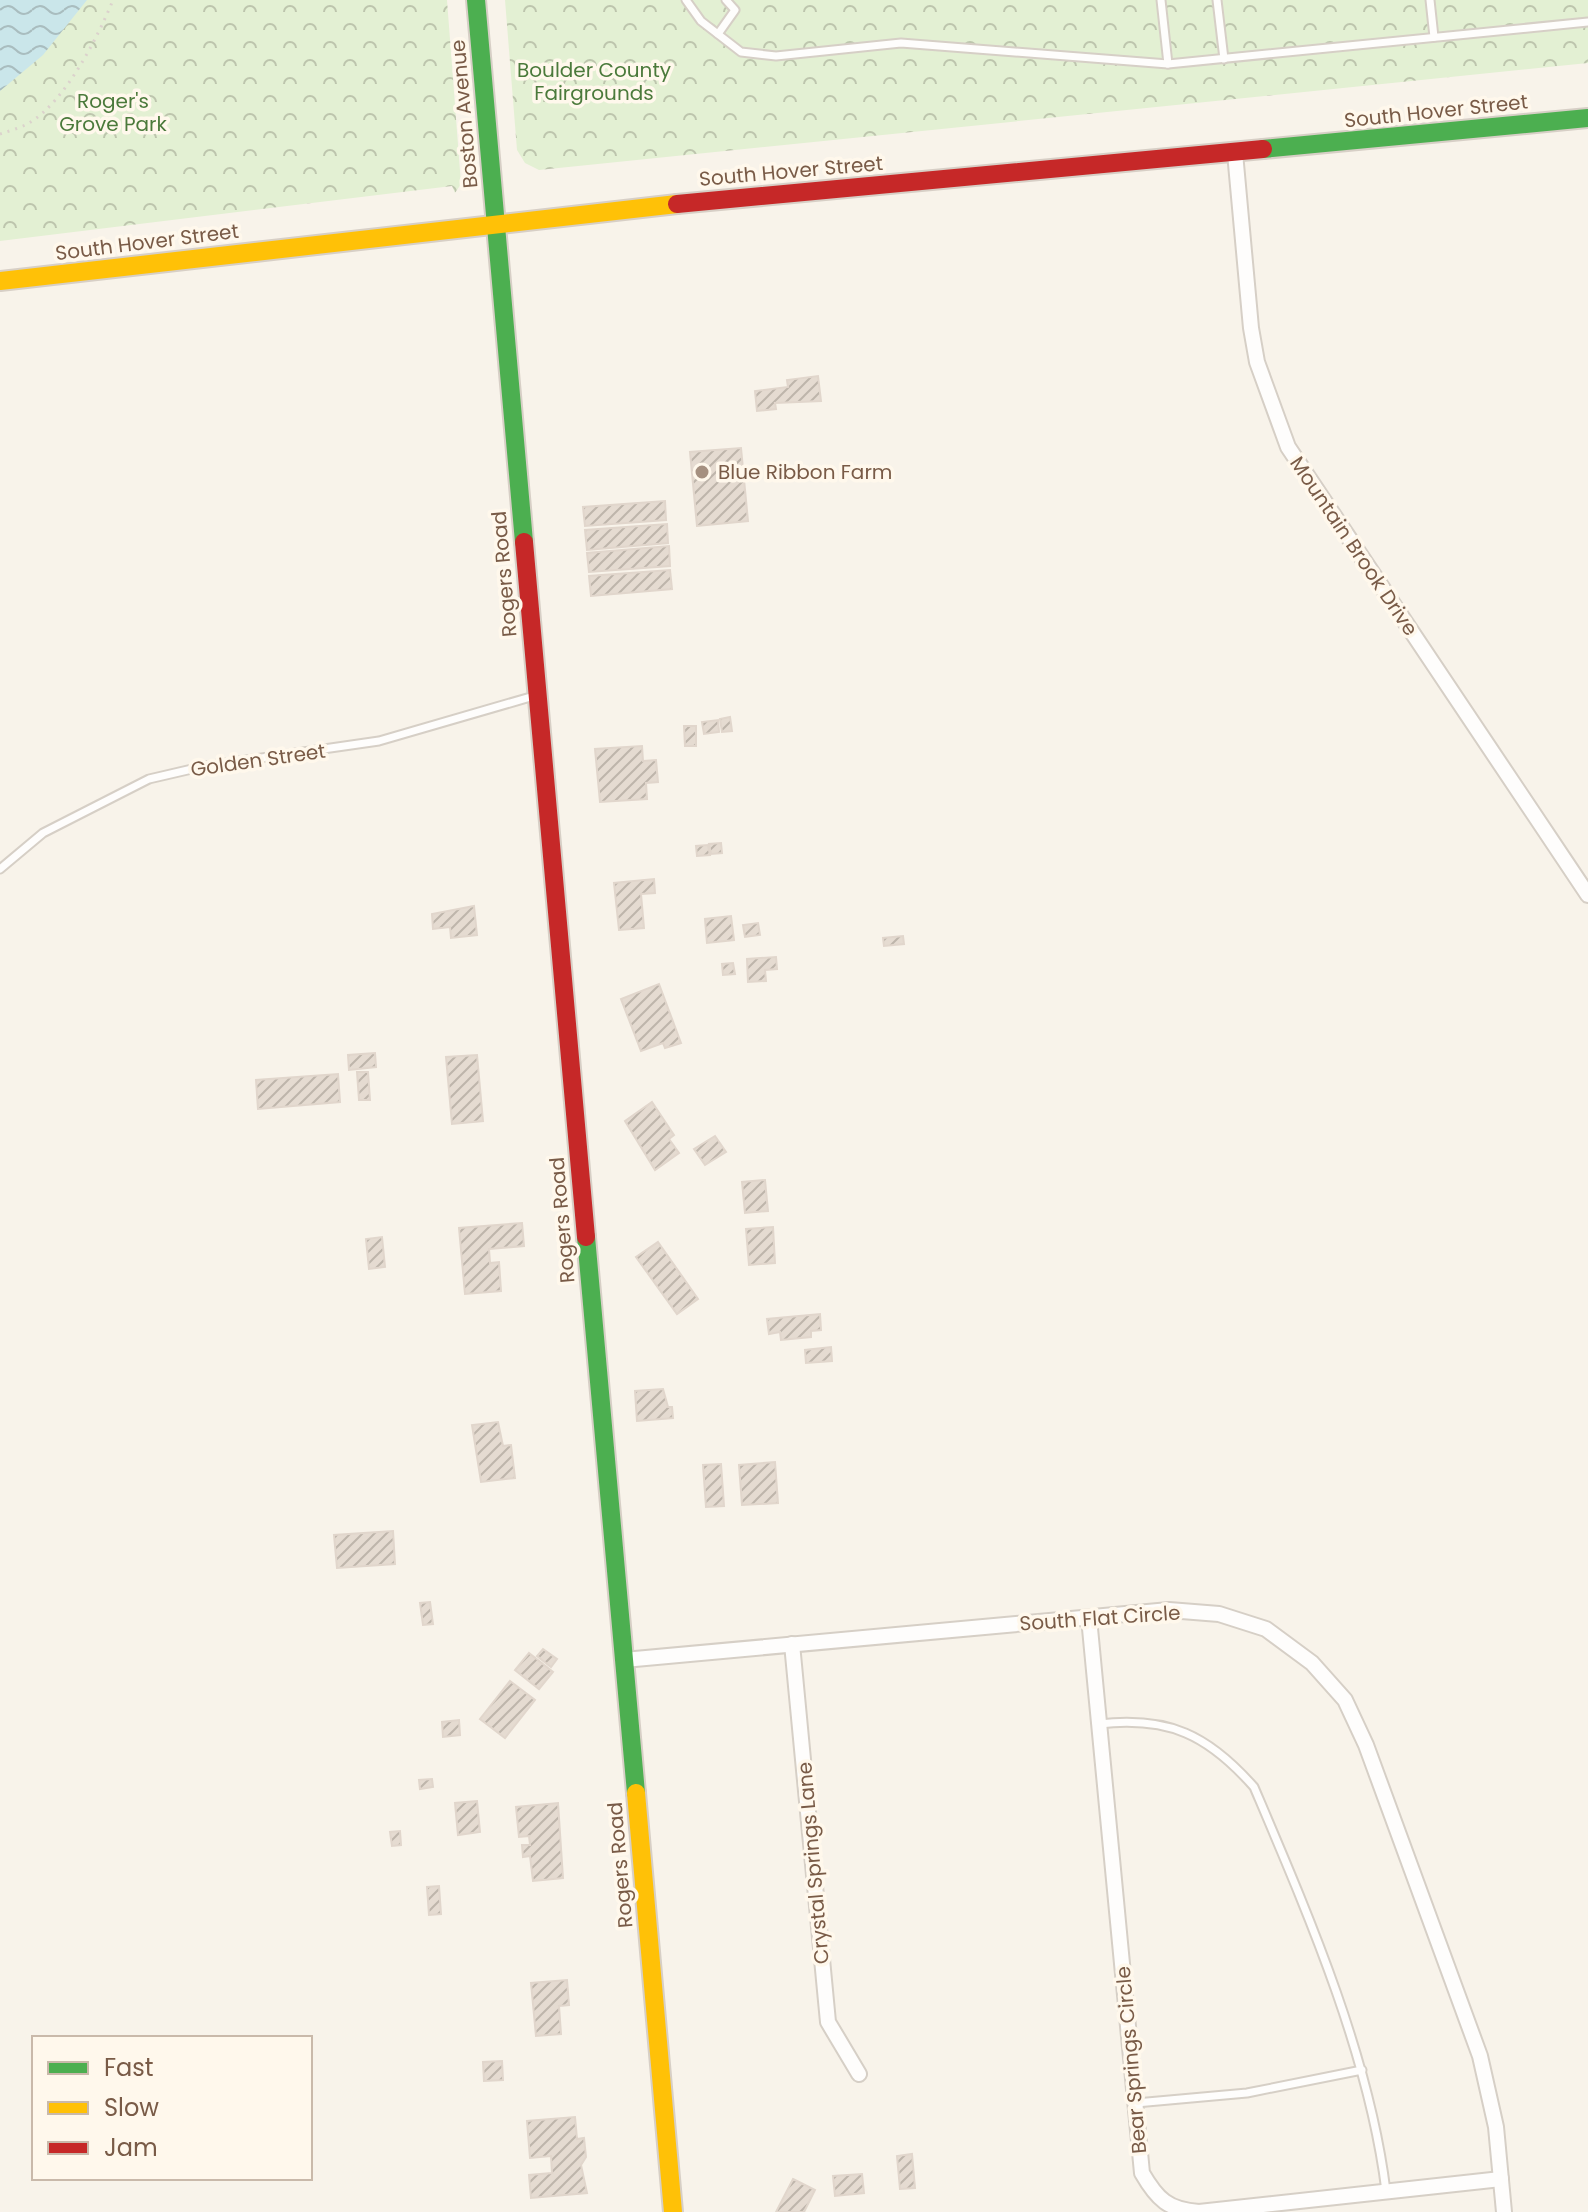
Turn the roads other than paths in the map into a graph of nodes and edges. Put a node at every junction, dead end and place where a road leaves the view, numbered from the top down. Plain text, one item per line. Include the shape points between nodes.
1 (476, 0) edge
2 (686, 0) edge
3 (726, 0) edge
4 (1161, 0) edge
5 (1217, 0) edge
6 (1430, 0) edge
7 (1588, 22) edge
8 (718, 34) junction
9 (1434, 37) junction
10 (1224, 59) junction
11 (1168, 64) junction
12 (1588, 118) edge
13 (1235, 153) junction
14 (495, 223) junction
15 (0, 281) edge
16 (536, 695) junction
17 (0, 869) edge
18 (1588, 895) edge
19 (1089, 1618) junction
20 (792, 1644) junction
21 (624, 1660) junction
22 (1099, 1724) junction
23 (1362, 2070) junction
24 (859, 2074) dead end
25 (1136, 2103) junction
26 (1501, 2179) junction
27 (1386, 2191) junction
28 (673, 2212) edge
29 (1504, 2212) edge

1 - 14 street, Boston Avenue
2 - 8 lane
3 - 8 lane via 735,10
4 - 11 lane
5 - 10 lane
6 - 9 lane
7 - 9 lane
8 - 11 lane via 741,52 776,56 901,43
9 - 10 lane
10 - 11 lane
12 - 13 street, South Hover Street
13 - 14 street, South Hover Street
13 - 18 street, Mountain Brook Drive via 1253,339 1288,447
14 - 15 street, South Hover Street
14 - 16 street, Rogers Road
16 - 17 lane, Golden Street via 379,741 149,779 43,833
16 - 21 street, Rogers Road
19 - 20 street, South Flat Circle
19 - 22 street, Bear Springs Circle
19 - 26 street, South Flat Circle via 1169,1610 1219,1614 1266,1629 1312,1663 1345,1700 1480,2056
20 - 21 street, South Flat Circle
20 - 24 street, Crystal Springs Lane via 828,2022
21 - 28 street, Rogers Road
22 - 23 lane via 1146,1720 1173,1728 1230,1760 1254,1787
22 - 25 street, Bear Springs Circle
23 - 25 lane via 1247,2093
23 - 27 lane
25 - 27 street, Bear Springs Circle via 1142,2173 1157,2199 1177,2211
26 - 27 street, Bear Springs Circle
26 - 29 street, South Flat Circle

